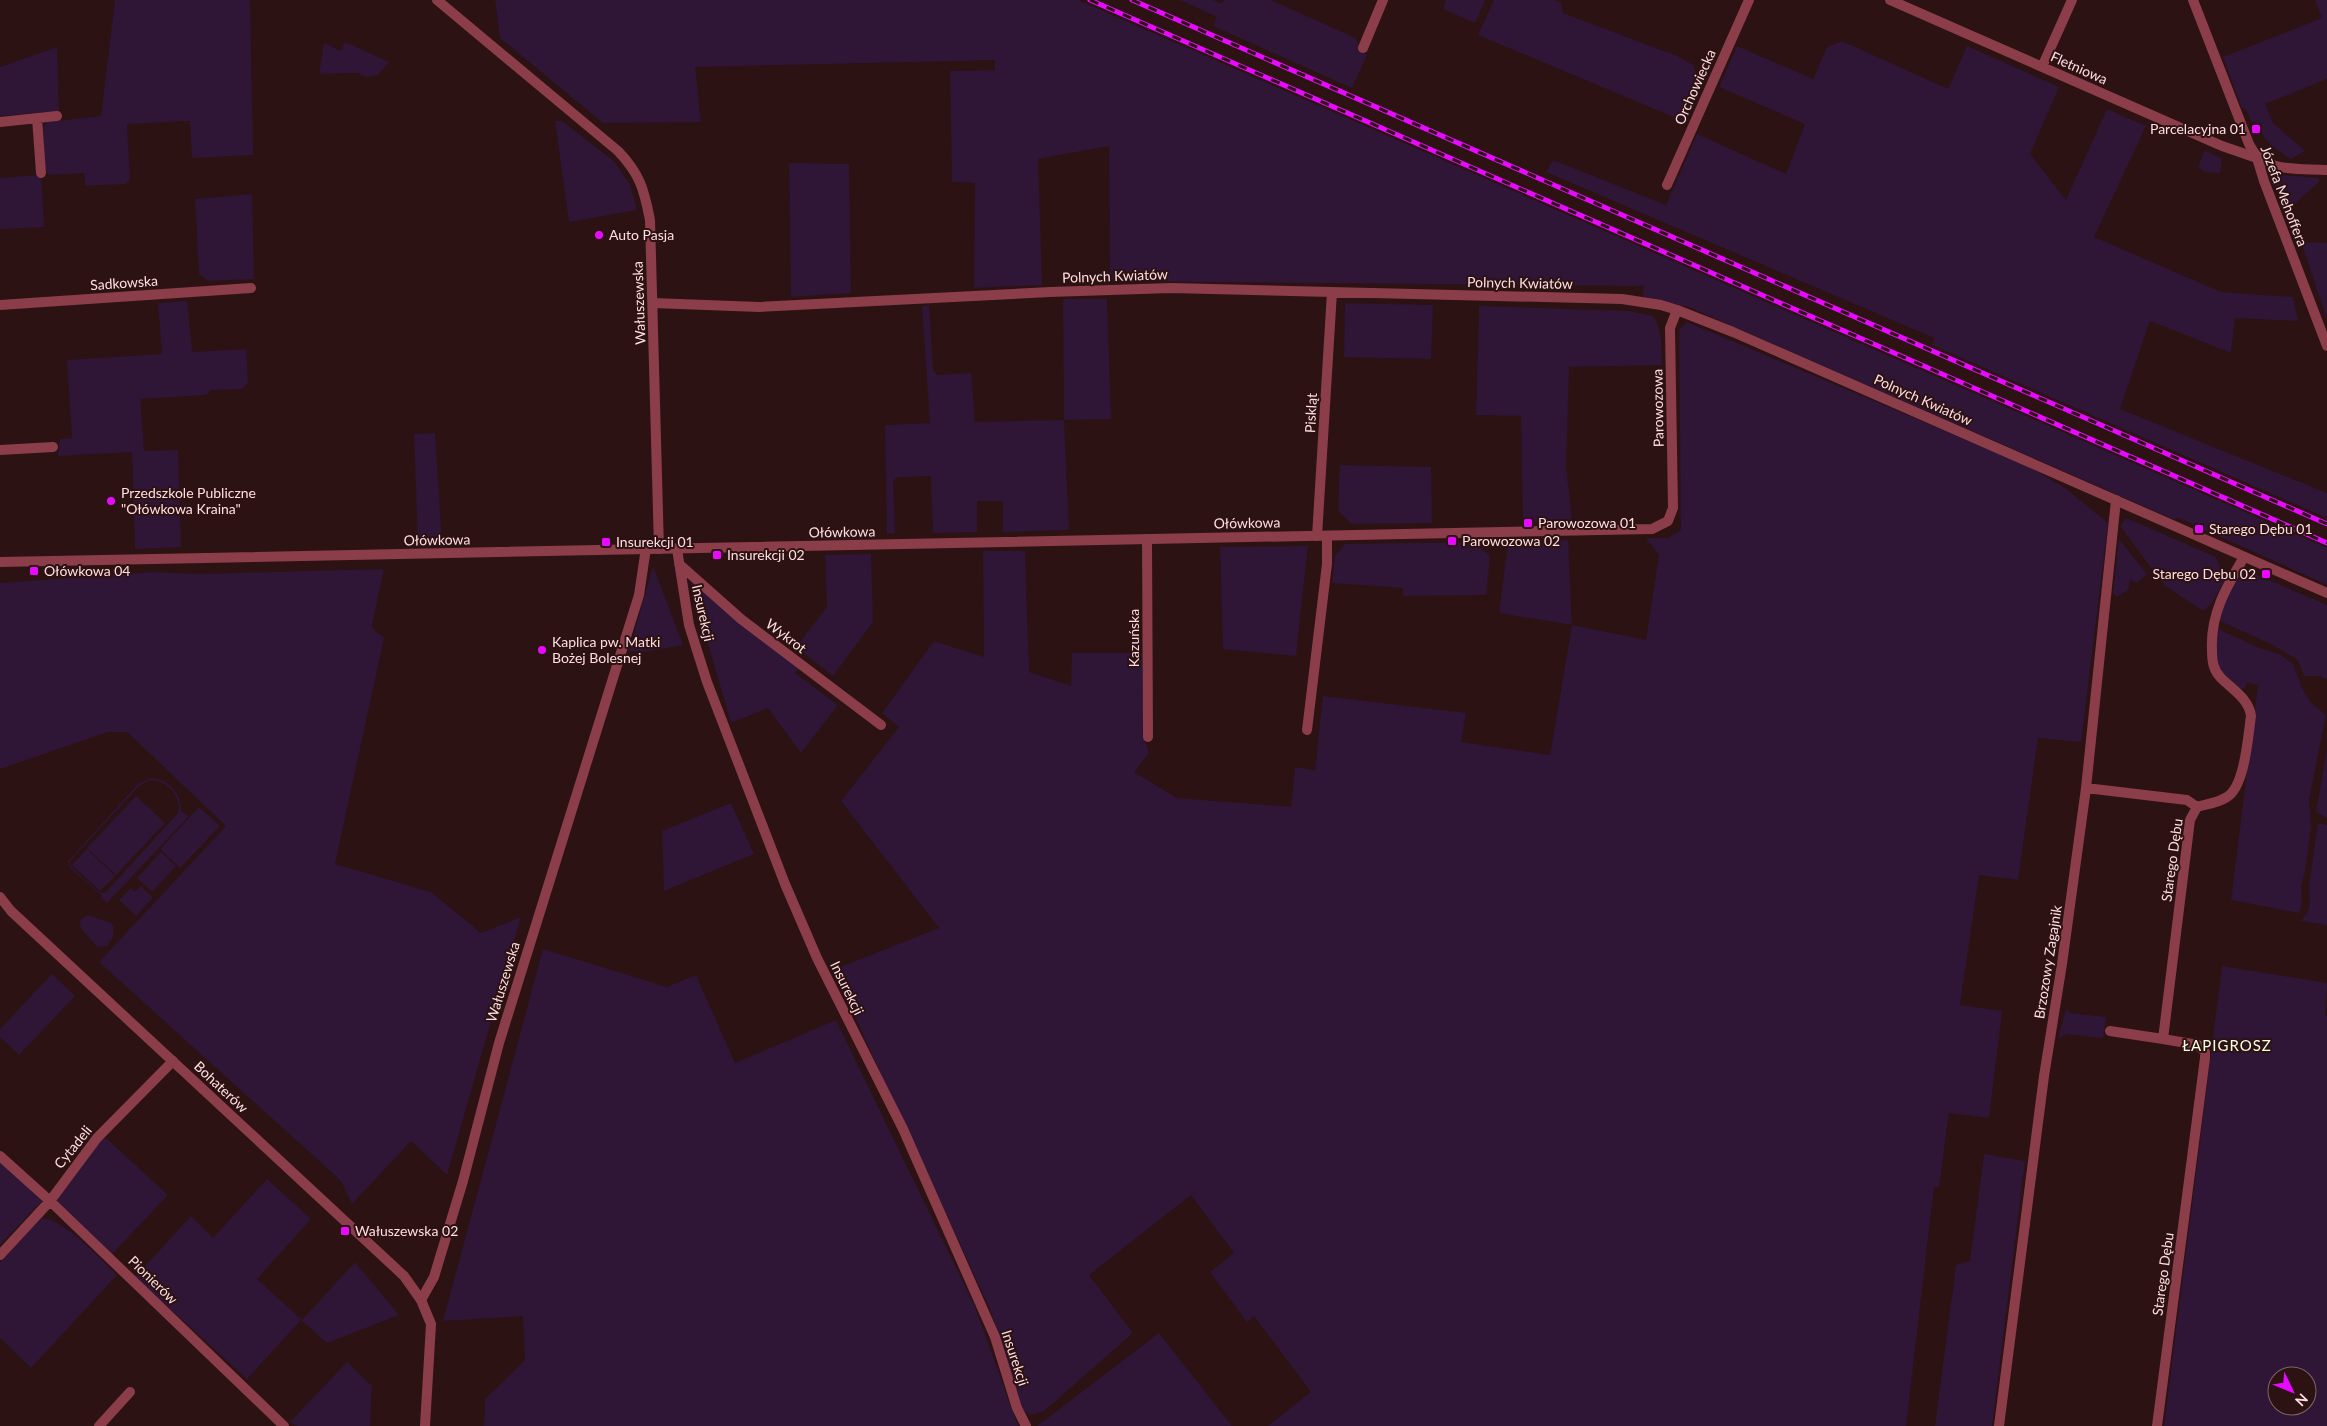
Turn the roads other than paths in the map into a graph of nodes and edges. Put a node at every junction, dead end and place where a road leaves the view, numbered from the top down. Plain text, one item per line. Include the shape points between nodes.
1 (437, 0) edge
2 (1383, 0) edge
3 (1748, 0) edge
4 (1890, 0) edge
5 (2072, 0) edge
6 (2193, 0) edge
7 (1363, 48) dead end
8 (2042, 67) junction
9 (57, 116) dead end
10 (37, 118) junction
11 (0, 122) edge
12 (2257, 158) junction
13 (2327, 170) edge
14 (41, 173) dead end
15 (1667, 186) dead end
16 (251, 288) dead end
17 (1332, 292) junction
18 (653, 302) junction
19 (0, 305) edge
20 (1677, 310) junction
21 (2327, 346) edge
22 (53, 447) dead end
23 (0, 450) edge
24 (2116, 500) junction
25 (1673, 508) joint
26 (1322, 536) junction
27 (1147, 539) junction
28 (646, 548) junction
29 (659, 549) junction
30 (677, 549) junction
31 (2244, 556) junction
32 (0, 562) edge
33 (679, 564) junction
34 (2327, 593) edge
35 (881, 725) dead end
36 (1307, 730) dead end
37 (1148, 737) dead end
38 (2086, 788) junction
39 (2197, 807) junction
40 (0, 897) edge
41 (2110, 1031) dead end
42 (2163, 1039) junction
43 (173, 1061) junction
44 (0, 1156) edge
45 (50, 1201) junction
46 (0, 1255) edge
47 (422, 1300) junction
48 (130, 1392) dead end
49 (99, 1426) edge
50 (284, 1426) edge
51 (425, 1426) edge
52 (1026, 1426) edge
53 (1999, 1426) edge
54 (2157, 1426) edge

1 - 18 street, Wałuszewska via 633,166 645,192 650,220
2 - 7 street
3 - 15 street, Orchowiecka
4 - 8 street, Fletniowa
5 - 8 street
6 - 12 street, Józefa Mehoffera
8 - 12 street, Fletniowa
9 - 10 street
10 - 11 street
10 - 14 street
12 - 13 street, Fletniowa via 2277,167
12 - 21 street, Józefa Mehoffera
16 - 19 street, Sadkowska
17 - 18 street, Polnych Kwiatów via 1171,288 759,307
17 - 20 street, Polnych Kwiatów via 1622,299 1661,304
17 - 26 street, Piskląt
18 - 29 street, Wałuszewska
20 - 24 street, Polnych Kwiatów
20 - 25 street, Parowozowa via 1670,328
22 - 23 street
24 - 31 street, Polnych Kwiatów
24 - 38 street, Brzozowy Zagajnik
25 - 26 street, Ołówkowa via 1668,521 1652,529
26 - 27 street, Ołówkowa
26 - 36 street, Piskląt via 1327,564
27 - 30 street, Ołówkowa
27 - 37 street, Kazuńska
28 - 29 street, Ołówkowa
28 - 32 street, Ołówkowa
28 - 47 street, Wałuszewska via 639,595 498,1043 463,1181 434,1277
29 - 30 street, Ołówkowa
30 - 33 street, Insurekcji
31 - 34 street, Polnych Kwiatów
31 - 39 street, Starego Dębu via 2212,620 2211,640 2213,667 2250,706 2240,778 2228,797
33 - 35 street, Wykrot via 741,619
33 - 52 street, Insurekcji via 689,625 701,663 785,884 883,1094 903,1129 995,1337
38 - 39 street via 2186,800
38 - 53 street, Brzozowy Zagajnik via 2044,1076
39 - 42 street, Starego Dębu via 2190,820
40 - 43 street, Bohaterów via 11,911
41 - 42 street, Starego Dębu
42 - 54 street, Starego Dębu via 2198,1045 2205,1052 2205,1058
43 - 45 street, Cytadeli via 97,1138
43 - 47 street, Bohaterów via 404,1276
44 - 45 street, Pionierów
45 - 46 street, Cytadeli
45 - 50 street, Pionierów
47 - 51 street via 431,1324
48 - 49 street

